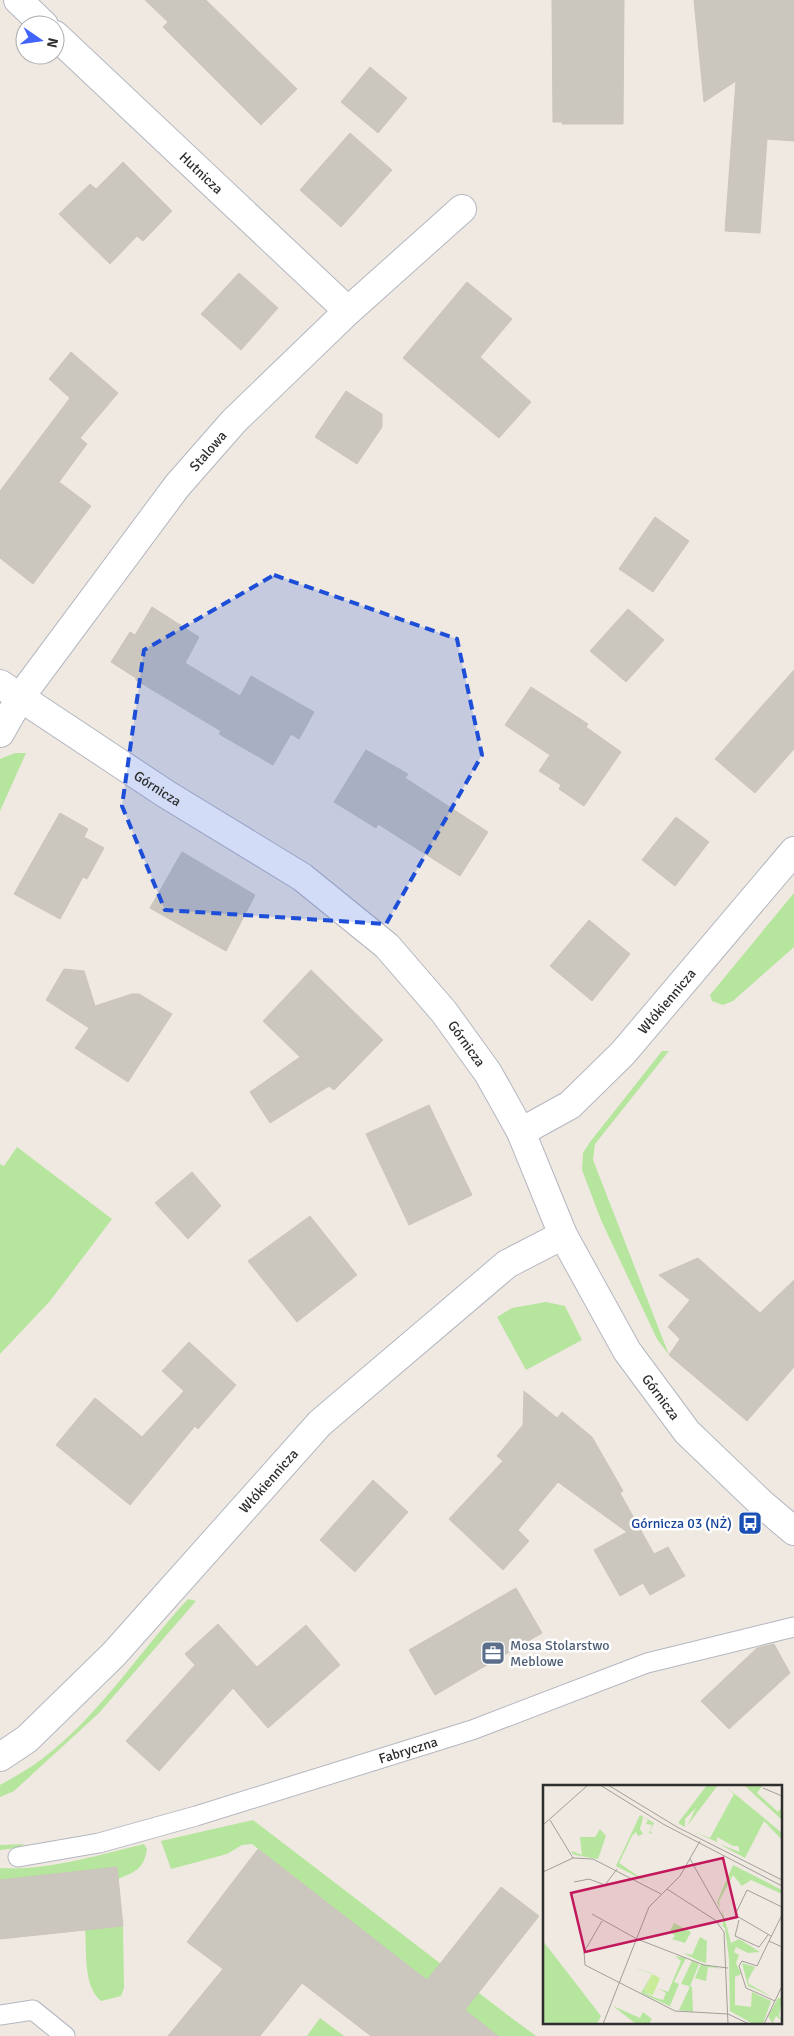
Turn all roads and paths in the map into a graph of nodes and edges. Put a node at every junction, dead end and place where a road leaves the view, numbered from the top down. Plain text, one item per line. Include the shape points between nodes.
1 (18, 0) edge
2 (34, 15) edge
3 (65, 44) edge
4 (462, 209) dead end
5 (348, 311) junction
6 (11, 690) edge
7 (0, 733) edge
8 (794, 851) edge
9 (521, 1132) junction
10 (563, 1235) junction
11 (794, 1531) edge
12 (794, 1627) edge
13 (0, 1757) edge
14 (18, 1857) dead end
15 (0, 2015) edge
16 (65, 2036) edge

1 - 2 street
3 - 5 street, Hutnicza
4 - 5 street, Stalowa
5 - 6 street, Stalowa via 234,420
6 - 7 street, Stalowa
6 - 9 street, Górnicza via 166,794 302,877 386,946 450,1020 488,1073
8 - 9 street, Włókiennicza via 623,1053 570,1105
9 - 10 street, Górnicza
10 - 11 street, Górnicza via 627,1351 687,1432
10 - 13 street, Włókiennicza via 507,1264 320,1423 114,1654 27,1739
12 - 14 lane, Fabryczna via 648,1663 472,1730 196,1816 98,1843
15 - 16 lane via 33,2010

